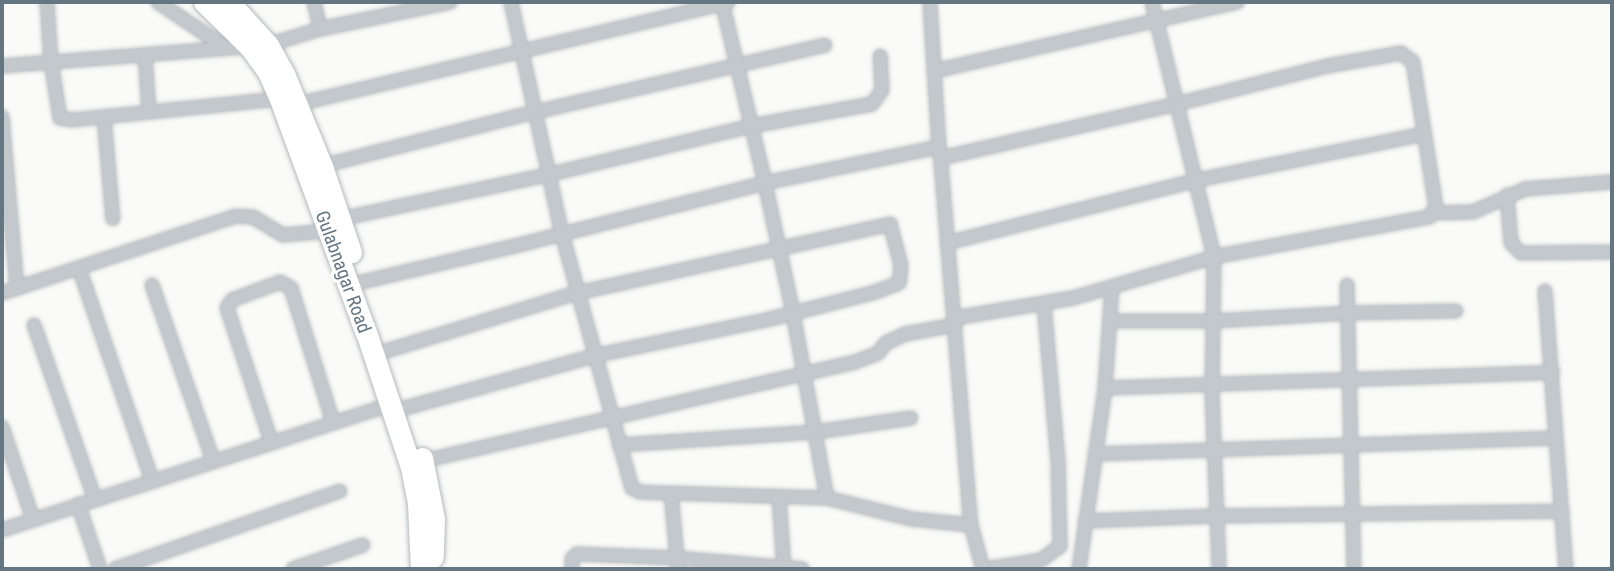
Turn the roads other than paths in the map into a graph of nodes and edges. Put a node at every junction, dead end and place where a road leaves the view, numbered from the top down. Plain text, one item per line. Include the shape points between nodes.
1 (47, 2) edge
2 (158, 2) edge
3 (204, 2) edge
4 (229, 2) edge
5 (314, 2) edge
6 (450, 2) edge
7 (511, 2) edge
8 (724, 2) edge
9 (930, 2) edge
10 (1152, 2) edge
11 (1237, 2) edge
12 (1157, 20) junction
13 (320, 29) junction
14 (825, 45) dead end
15 (259, 46) junction
16 (226, 48) junction
17 (522, 49) junction
18 (145, 55) junction
19 (880, 56) dead end
20 (51, 62) junction
21 (736, 63) junction
22 (2, 66) edge
23 (934, 71) junction
24 (289, 101) junction
25 (1177, 104) junction
26 (149, 112) junction
27 (537, 112) junction
28 (2, 117) edge
29 (104, 117) junction
30 (2, 123) edge
31 (751, 126) junction
32 (1424, 134) junction
33 (940, 153) junction
34 (322, 166) junction
35 (547, 175) junction
36 (5, 179) edge
37 (1198, 180) junction
38 (1612, 182) edge
39 (765, 183) junction
40 (1507, 195) junction
41 (1433, 213) junction
42 (113, 219) dead end
43 (334, 225) junction
44 (7, 232) edge
45 (562, 234) junction
46 (947, 243) junction
47 (780, 249) junction
48 (1612, 252) edge
49 (1213, 257) junction
50 (79, 268) junction
51 (362, 282) junction
52 (152, 285) dead end
53 (1347, 285) dead end
54 (1112, 287) junction
55 (17, 288) junction
56 (1545, 290) dead end
57 (2, 293) edge
58 (577, 293) junction
59 (1044, 304) junction
60 (1456, 311) dead end
61 (793, 313) junction
62 (1348, 313) junction
63 (955, 321) junction
64 (1110, 321) junction
65 (1215, 321) junction
66 (34, 326) dead end
67 (386, 351) junction
68 (594, 356) junction
69 (1553, 372) junction
70 (803, 374) junction
71 (1350, 378) junction
72 (1213, 384) junction
73 (1105, 388) junction
74 (397, 406) junction
75 (911, 418) dead end
76 (611, 419) junction
77 (333, 422) junction
78 (2, 427) edge
79 (816, 432) junction
80 (1556, 438) junction
81 (271, 441) junction
82 (1353, 444) junction
83 (619, 445) junction
84 (1215, 449) junction
85 (1095, 454) junction
86 (213, 460) junction
87 (423, 461) junction
88 (152, 480) junction
89 (340, 491) dead end
90 (671, 493) junction
91 (779, 496) junction
92 (827, 498) junction
93 (95, 499) junction
94 (78, 504) junction
95 (1562, 511) junction
96 (1352, 513) junction
97 (1215, 516) junction
98 (33, 519) junction
99 (1085, 521) junction
100 (971, 525) junction
101 (2, 530) edge
102 (363, 545) dead end
103 (1060, 546) junction
104 (1081, 552) junction
105 (677, 564) edge
106 (100, 569) edge
107 (115, 569) edge
108 (293, 569) edge
109 (421, 569) edge
110 (433, 569) edge
111 (572, 569) edge
112 (784, 569) edge
113 (803, 569) edge
114 (984, 569) edge
115 (1079, 569) edge
116 (1219, 569) edge
117 (1354, 569) edge
118 (1566, 569) edge

1 - 20 street
2 - 16 street
3 - 15 main road, Gulabnagar Road
4 - 15 main road, Gulabnagar Road
5 - 13 street
6 - 13 street
7 - 17 street
8 - 17 street
8 - 21 street
9 - 23 street
10 - 12 street
11 - 12 street
12 - 23 street
12 - 25 street
13 - 15 street
14 - 21 street
15 - 16 street
15 - 24 main road, Gulabnagar Road via 268,72
16 - 18 street
17 - 24 street
17 - 27 street
18 - 20 street
18 - 26 street
19 - 31 street via 882,90 872,104
20 - 22 street
20 - 29 street via 60,118
21 - 27 street
21 - 31 street
23 - 33 street
24 - 26 street
24 - 34 main road, Gulabnagar Road
24 - 43 main road, Gulabnagar Road
25 - 32 street via 1327,66 1401,53 1413,62
25 - 33 street
25 - 37 street
26 - 29 street
27 - 34 street
27 - 35 street
28 - 30 street
29 - 42 street
30 - 36 street
31 - 35 street
31 - 39 street
32 - 37 street
32 - 41 street via 1436,207
33 - 39 street
33 - 46 street
34 - 43 main road, Gulabnagar Road
35 - 43 street
35 - 45 street
36 - 44 street
37 - 46 street
37 - 49 street
38 - 40 street via 1525,189
39 - 45 street
39 - 47 street
40 - 41 street via 1473,212
40 - 48 street via 1511,243 1521,253
41 - 49 street
43 - 50 street via 283,234 253,217 236,216
43 - 51 main road, Gulabnagar Road
43 - 74 main road, Gulabnagar Road
44 - 55 street
45 - 51 street
45 - 58 street
46 - 63 street
47 - 58 street
47 - 61 street
47 - 61 street via 890,224 901,265 898,284
49 - 54 street
49 - 65 street
50 - 55 street
50 - 88 street
51 - 67 main road, Gulabnagar Road
52 - 86 street
53 - 62 street
54 - 59 street
54 - 64 street
55 - 57 street
56 - 69 street
58 - 67 street
58 - 68 street
59 - 63 street
59 - 103 street via 1058,461
60 - 62 street
61 - 68 street
61 - 70 street
62 - 65 street
62 - 71 street
63 - 70 street via 905,334 871,356
63 - 100 street
64 - 65 street
64 - 73 street
65 - 72 street
66 - 93 street
67 - 74 main road, Gulabnagar Road
68 - 74 street
68 - 76 street
69 - 71 street
69 - 80 street
70 - 76 street
70 - 79 street
71 - 72 street
71 - 82 street
72 - 73 street
72 - 84 street
73 - 85 street
74 - 77 street
74 - 87 main road, Gulabnagar Road
74 - 109 main road, Gulabnagar Road via 418,505
75 - 79 street
76 - 83 street
76 - 87 street
77 - 81 street
77 - 81 street via 291,288 280,282 232,300 227,308
78 - 98 street
79 - 83 street
79 - 92 street
80 - 82 street
80 - 95 street
81 - 86 street
82 - 84 street
82 - 96 street
83 - 90 street via 634,490
84 - 85 street
84 - 97 street
85 - 99 street
86 - 88 street
87 - 110 main road, Gulabnagar Road via 434,519
88 - 93 street
89 - 107 street
90 - 91 street
90 - 105 street
91 - 92 street
91 - 112 street
92 - 100 street via 912,519
93 - 94 street
94 - 98 street
94 - 106 street
95 - 96 street
95 - 118 street
96 - 97 street
96 - 117 street
97 - 99 street
97 - 116 street
98 - 101 street
99 - 104 street
100 - 114 street
102 - 108 street
103 - 104 street
103 - 114 street via 1041,561
104 - 115 street
105 - 111 street via 578,554 572,559
105 - 112 street
112 - 113 street

